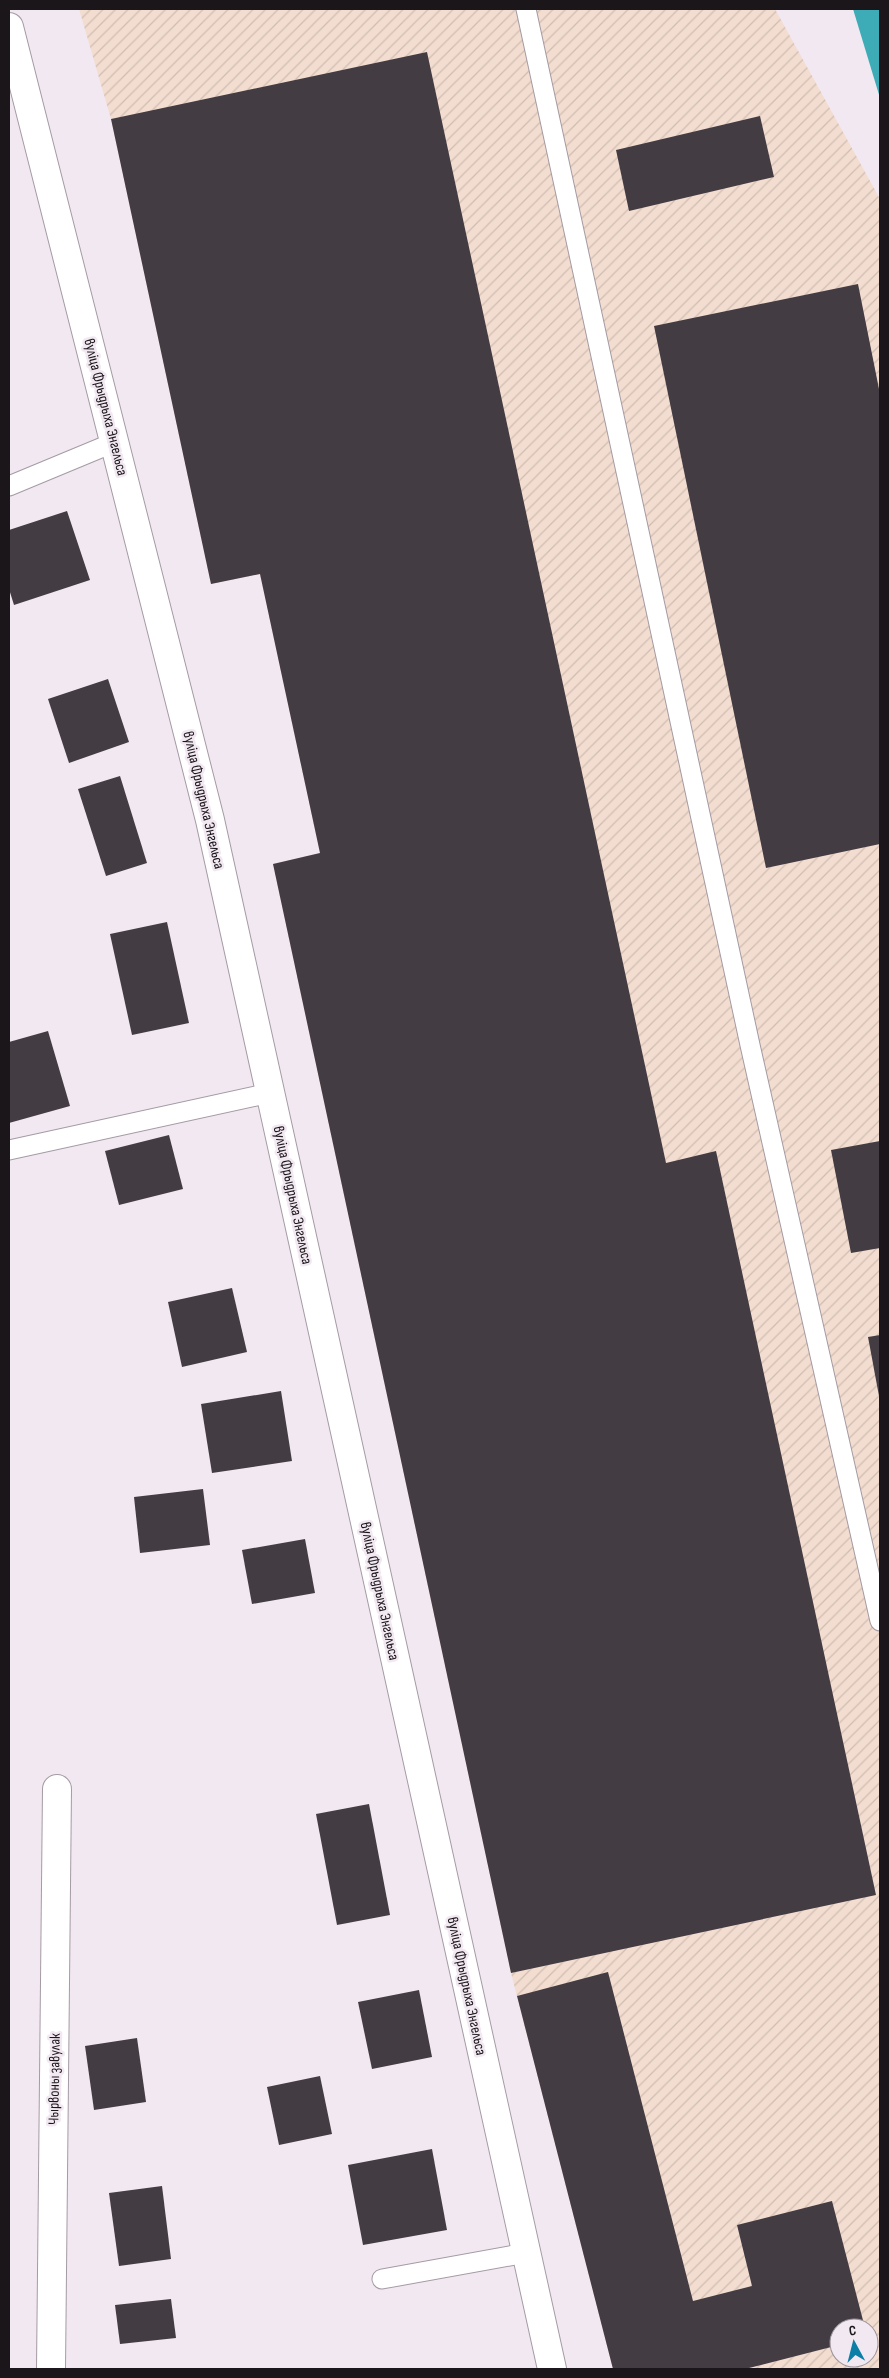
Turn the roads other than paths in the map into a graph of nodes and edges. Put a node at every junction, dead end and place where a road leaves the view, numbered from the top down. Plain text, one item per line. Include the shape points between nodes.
1 (526, 9) edge
2 (9, 27) edge
3 (115, 442) junction
4 (9, 486) edge
5 (270, 1093) junction
6 (9, 1150) edge
7 (880, 1621) edge
8 (57, 1789) dead end
9 (526, 2253) junction
10 (382, 2279) dead end
11 (51, 2369) edge
12 (552, 2369) edge

1 - 7 lane via 750,1045
2 - 3 street, вуліца Фрыдрыха Энгельса
3 - 4 lane
3 - 5 street, вуліца Фрыдрыха Энгельса via 210,820
5 - 6 lane
5 - 9 street, вуліца Фрыдрыха Энгельса
8 - 11 street, Чырвоны завулак
9 - 10 lane
9 - 12 street, вуліца Фрыдрыха Энгельса

